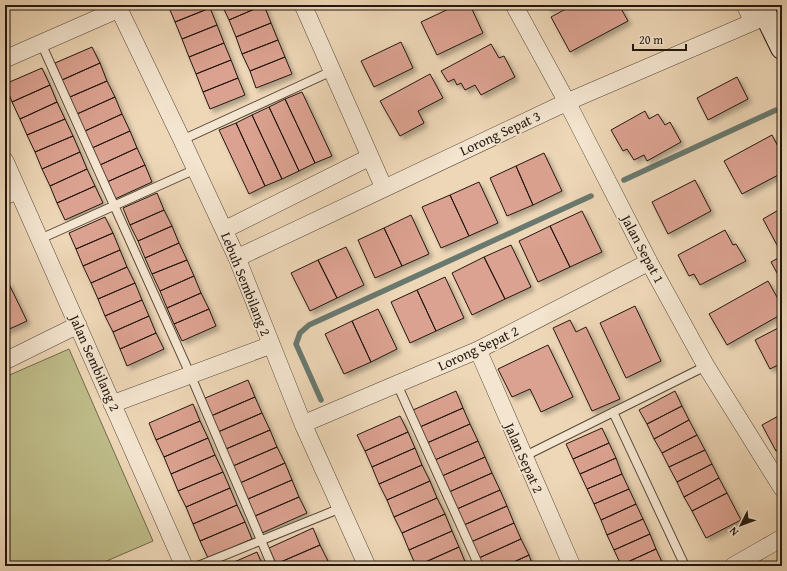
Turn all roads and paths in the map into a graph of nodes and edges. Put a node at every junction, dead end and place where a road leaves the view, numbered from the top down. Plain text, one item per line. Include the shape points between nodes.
1 (303, 5) edge
2 (514, 5) edge
3 (745, 5) edge
4 (118, 7) edge
5 (760, 14) edge
6 (41, 43) junction
7 (782, 48) edge
8 (5, 59) edge
9 (332, 71) junction
10 (567, 102) junction
11 (182, 140) junction
12 (370, 157) junction
13 (5, 161) edge
14 (196, 169) junction
15 (384, 188) junction
16 (12, 193) edge
17 (115, 206) junction
18 (224, 230) junction
19 (40, 239) junction
20 (237, 258) junction
21 (649, 262) junction
22 (78, 326) junction
23 (271, 345) junction
24 (478, 350) junction
25 (5, 360) edge
26 (706, 366) junction
27 (190, 374) junction
28 (397, 384) junction
29 (112, 404) junction
30 (613, 412) junction
31 (304, 424) junction
32 (523, 456) junction
33 (782, 488) edge
34 (342, 508) junction
35 (782, 538) edge
36 (261, 541) junction
37 (184, 566) edge
38 (198, 566) edge
39 (272, 566) edge
40 (367, 566) edge
41 (479, 566) edge
42 (572, 566) edge
43 (685, 566) edge
44 (733, 566) edge

1 - 9 street
2 - 10 street, Jalan Sepat 1
3 - 5 street
4 - 6 street
4 - 11 street, Lebuh Sembilang 2
5 - 7 main road
5 - 10 street, Lorong Sepat 3
6 - 8 street
6 - 17 lane
9 - 11 lane
9 - 12 street
10 - 15 street, Lorong Sepat 3
10 - 21 street, Jalan Sepat 1
11 - 14 street, Lebuh Sembilang 2
12 - 15 street
12 - 18 street
13 - 16 street, Jalan Sembilang 2
14 - 17 lane
14 - 18 street, Lebuh Sembilang 2
15 - 20 street, Lorong Sepat 3
16 - 19 street, Jalan Sembilang 2
17 - 19 lane
17 - 27 lane
18 - 20 street, Lebuh Sembilang 2
19 - 22 street, Jalan Sembilang 2
20 - 23 street, Lebuh Sembilang 2
21 - 24 street, Lorong Sepat 2
21 - 26 street, Jalan Sepat 1
22 - 25 street
22 - 29 street, Jalan Sembilang 2
23 - 27 street
23 - 31 street, Lebuh Sembilang 2
24 - 28 street, Lorong Sepat 2
24 - 32 street, Jalan Sepat 2
26 - 30 lane
26 - 33 street, Jalan Sepat 1
27 - 29 street
27 - 36 lane
28 - 31 street, Lorong Sepat 2
28 - 41 lane
29 - 37 street, Jalan Sembilang 2
30 - 32 lane
30 - 43 lane
31 - 34 street, Lebuh Sembilang 2
32 - 42 street, Jalan Sepat 2
34 - 36 lane
34 - 40 street, Lebuh Sembilang 2
35 - 44 street
36 - 38 lane
36 - 39 lane

